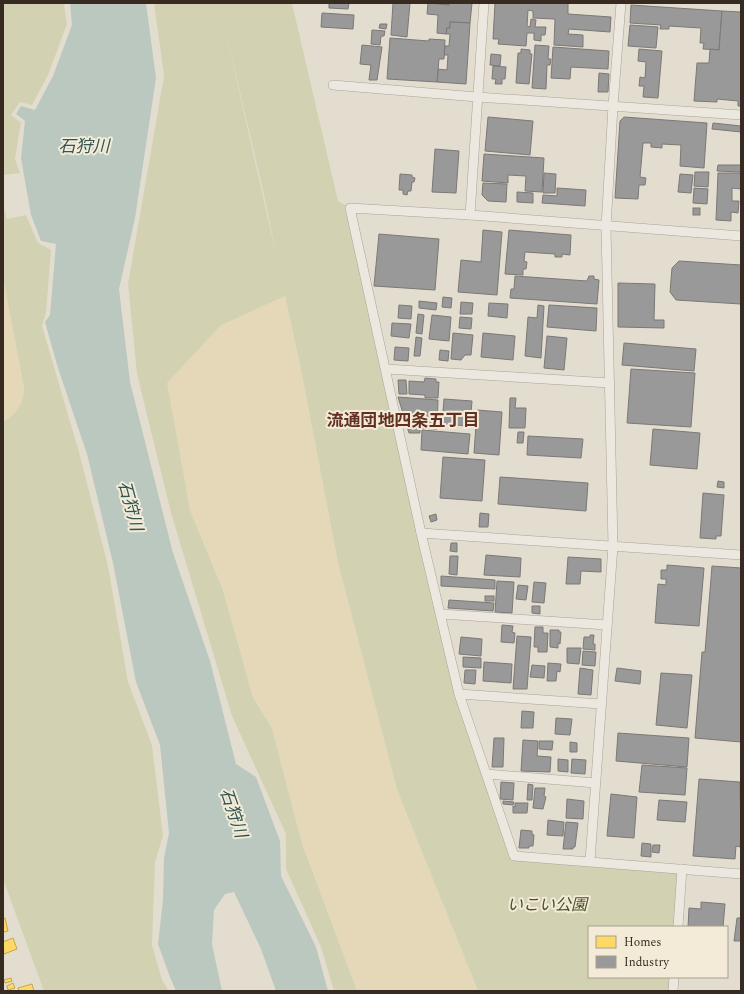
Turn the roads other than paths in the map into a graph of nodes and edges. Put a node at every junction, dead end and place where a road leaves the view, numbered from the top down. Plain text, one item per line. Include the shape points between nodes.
1 (484, 3) edge
2 (621, 3) edge
3 (333, 85) dead end
4 (477, 97) junction
5 (612, 106) junction
6 (741, 115) edge
7 (470, 215) junction
8 (606, 226) junction
9 (741, 236) edge
10 (386, 369) junction
11 (610, 383) junction
12 (422, 532) junction
13 (613, 546) junction
14 (741, 555) edge
15 (441, 614) junction
16 (607, 625) junction
17 (459, 694) junction
18 (601, 704) junction
19 (487, 774) junction
20 (595, 782) junction
21 (590, 861) junction
22 (682, 869) junction
23 (741, 874) edge
24 (678, 926) edge
25 (674, 978) edge
26 (673, 991) edge

1 - 4 street
2 - 5 street
3 - 4 street
4 - 5 street
4 - 7 street
5 - 6 street
5 - 8 street
7 - 8 street
7 - 10 street via 350,208
8 - 9 street
8 - 11 street
10 - 11 street
10 - 12 street
11 - 13 street
12 - 13 street
12 - 15 street
13 - 14 street
13 - 16 street
15 - 16 street
15 - 17 street
16 - 18 street
17 - 18 street
17 - 19 street
18 - 20 street
19 - 20 street
19 - 21 street via 514,856
20 - 21 street
21 - 22 street
22 - 23 street
22 - 24 street
25 - 26 street

